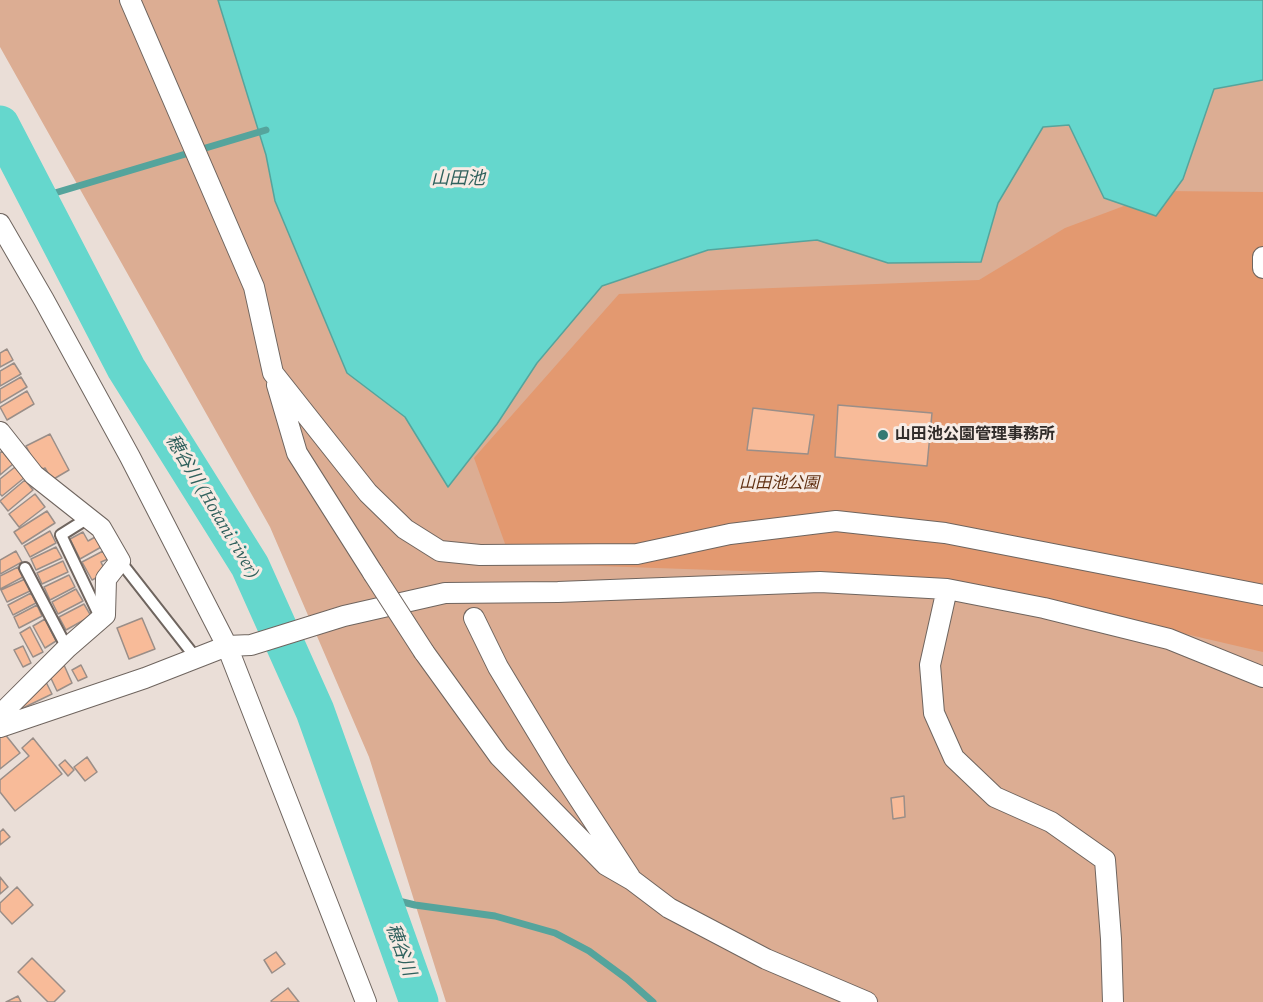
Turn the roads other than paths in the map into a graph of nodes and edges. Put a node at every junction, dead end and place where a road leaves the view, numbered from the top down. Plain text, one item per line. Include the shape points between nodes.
1 (130, 0) edge
2 (0, 224) edge
3 (1263, 257) edge
4 (1263, 268) edge
5 (273, 373) junction
6 (0, 432) edge
7 (88, 518) junction
8 (120, 561) junction
9 (25, 568) dead end
10 (948, 589) junction
11 (1263, 595) edge
12 (474, 618) dead end
13 (101, 619) junction
14 (227, 646) junction
15 (67, 648) junction
16 (196, 658) junction
17 (1263, 677) edge
18 (0, 715) edge
19 (0, 727) edge
20 (632, 880) junction
21 (366, 1002) edge
22 (867, 1002) edge
23 (1113, 1002) edge

1 - 5 street via 254,287
2 - 14 street via 130,457
3 - 4 street
5 - 11 street via 368,494 405,529 440,551 480,555 637,554 730,534 836,521 945,533
5 - 20 street, bridge via 297,453 424,652 499,756 606,865
6 - 7 street via 34,476
7 - 8 street via 101,528
7 - 13 lane via 61,535
8 - 13 street via 106,579 105,615
8 - 16 lane
9 - 15 lane
10 - 14 street via 820,582 445,593 344,616 251,645
10 - 17 street via 1169,639
10 - 23 street via 930,665 934,713 954,758 995,797 1051,822 1105,860
12 - 20 street via 559,768
13 - 15 street
14 - 16 street
14 - 21 street
15 - 18 street
16 - 19 street
20 - 22 street via 669,908 766,959

